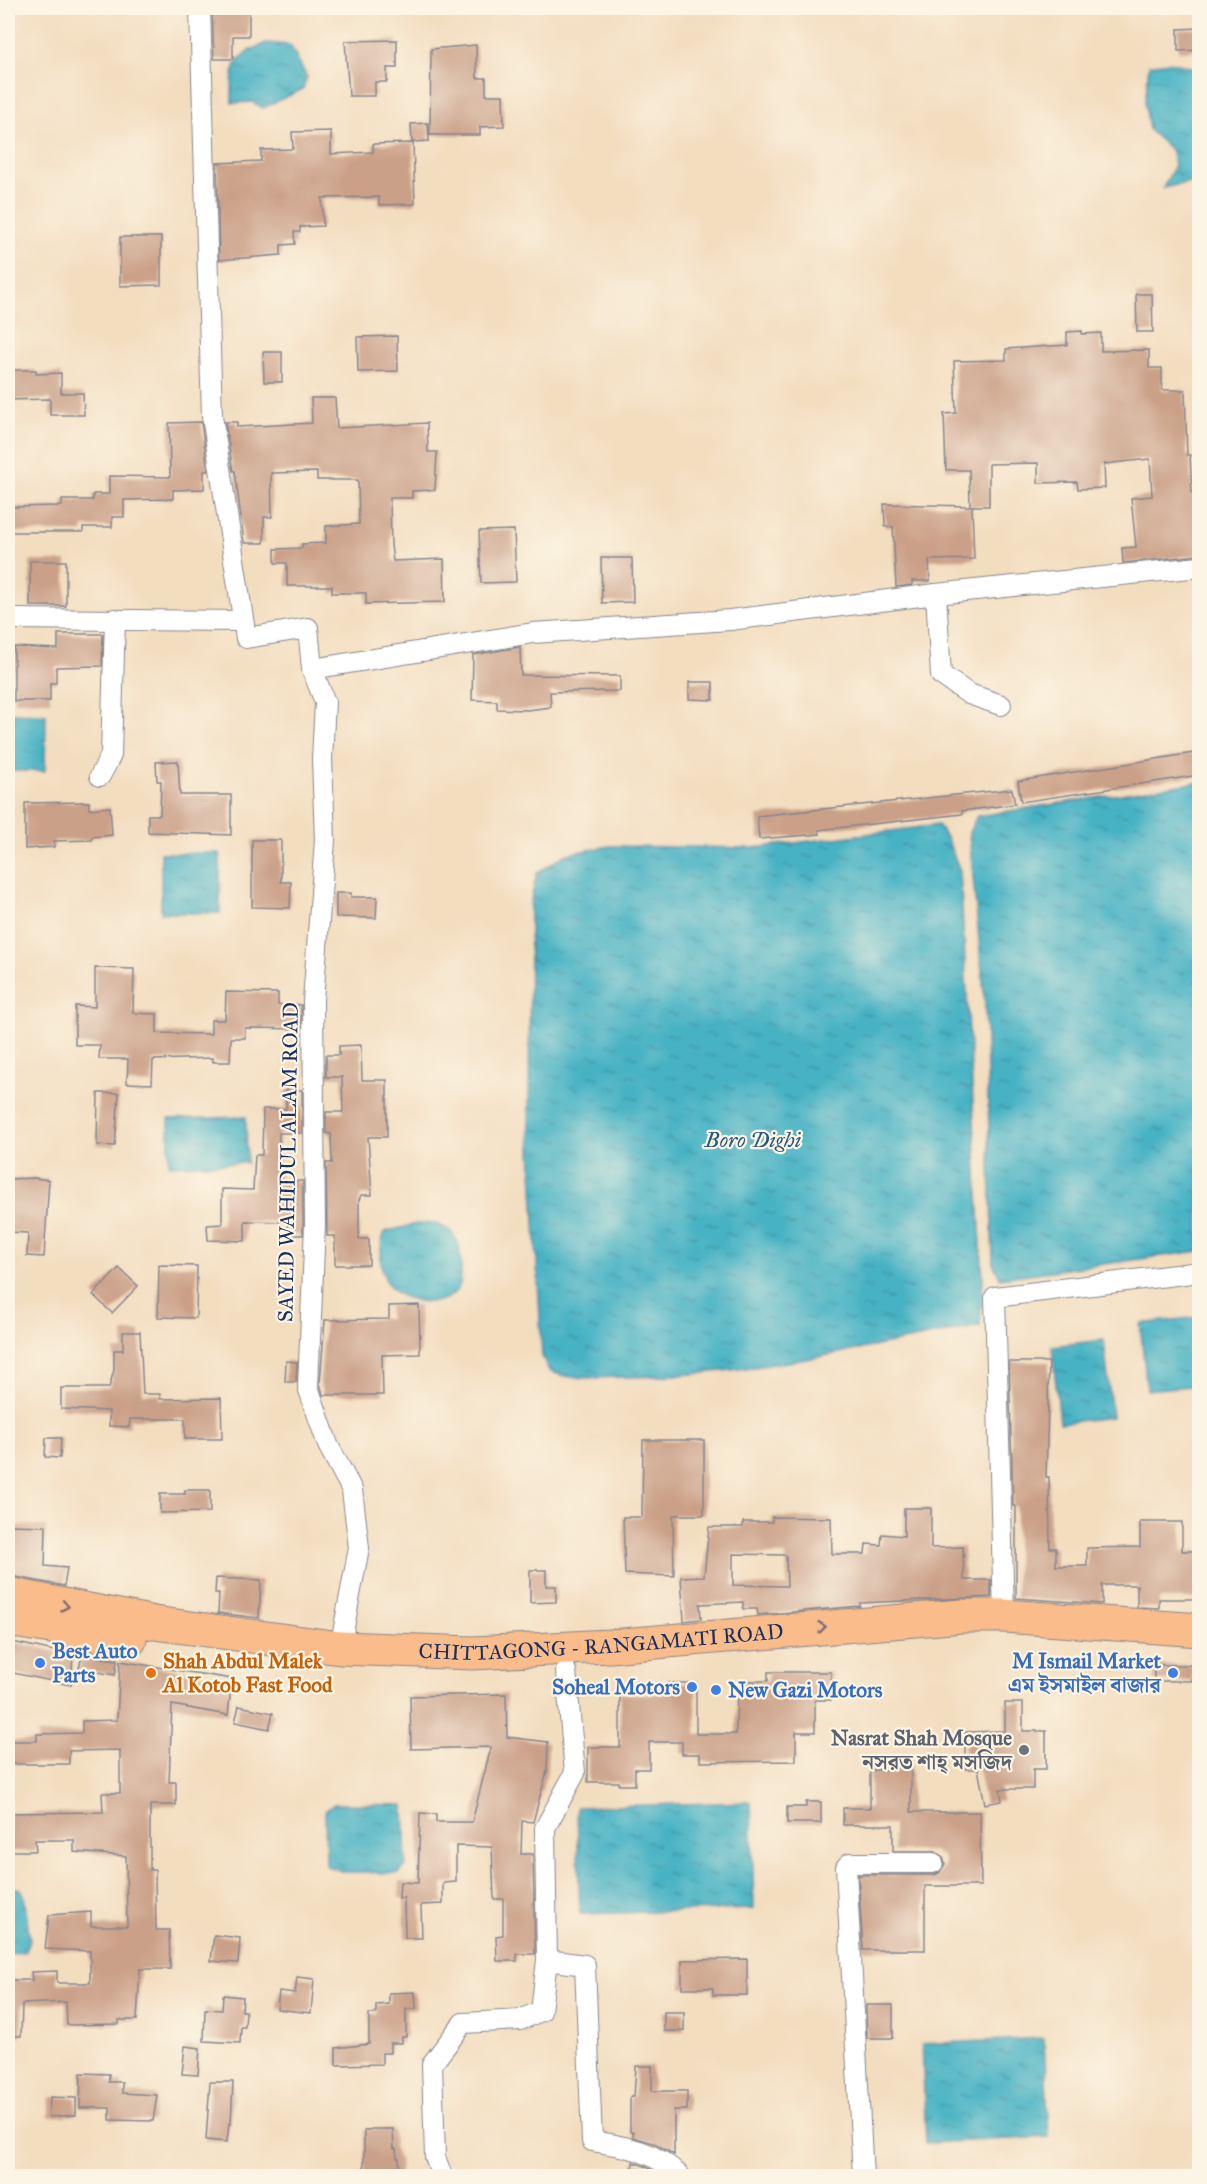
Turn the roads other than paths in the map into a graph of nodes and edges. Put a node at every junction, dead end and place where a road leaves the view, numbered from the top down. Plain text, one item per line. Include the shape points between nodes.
1 (200, 8) edge
2 (1200, 567) edge
3 (936, 594) junction
4 (8, 619) edge
5 (115, 619) junction
6 (243, 621) junction
7 (312, 669) junction
8 (1001, 705) dead end
9 (100, 776) dead end
10 (1200, 1272) edge
11 (8, 1594) edge
12 (1004, 1616) junction
13 (8, 1620) edge
14 (1200, 1630) edge
15 (340, 1648) junction
16 (1200, 1648) edge
17 (566, 1671) junction
18 (933, 1863) dead end
19 (547, 1960) junction
20 (442, 2176) edge
21 (680, 2176) edge
22 (863, 2176) edge

1 - 6 street via 212,416
2 - 3 street
3 - 7 street via 730,620 533,633
3 - 8 street via 941,675 969,694
4 - 5 street
5 - 6 street
5 - 9 street via 111,755
6 - 7 street, SAYED WAHIDUL ALAM ROAD via 246,638 308,628
7 - 15 street, SAYED WAHIDUL ALAM ROAD via 325,702 325,840 313,1001 316,1144 308,1387 328,1445 352,1490 359,1548
10 - 12 street via 995,1297
11 -> 15 highway, CHITTAGONG - RANGAMATI ROAD via 154,1623
12 - 14 highway, CHITTAGONG - RANGAMATI ROAD
15 -> 12 highway, CHITTAGONG - RANGAMATI ROAD via 473,1653 610,1647 871,1622
13 - 17 highway, CHITTAGONG - RANGAMATI ROAD via 257,1658 361,1669
16 - 17 highway, CHITTAGONG - RANGAMATI ROAD via 1000,1636
17 - 19 street via 575,1773 545,1828
18 - 22 street via 846,1866
19 - 20 street via 541,2012 520,2020 463,2023 432,2064 435,2157
19 - 21 street via 585,1965 592,2141 629,2147 664,2160

